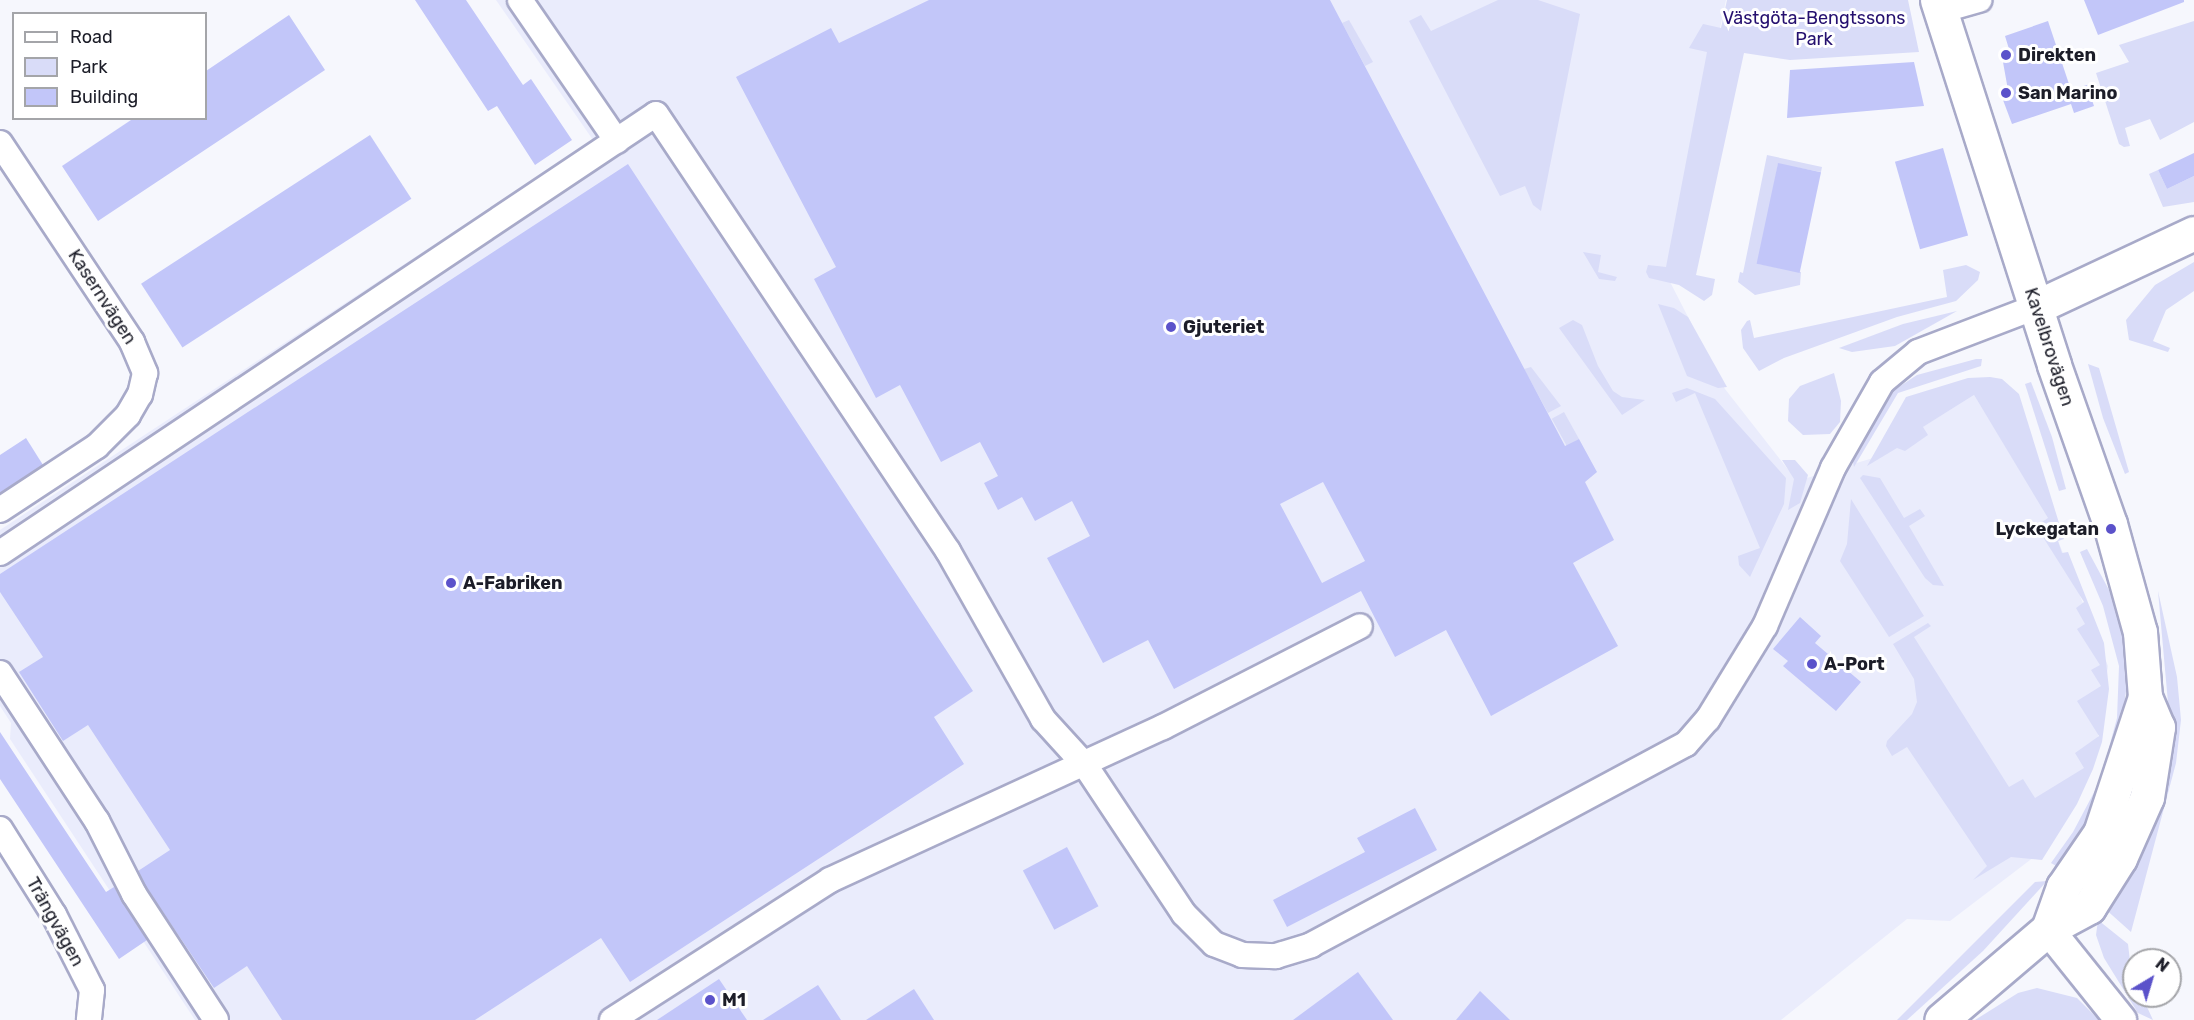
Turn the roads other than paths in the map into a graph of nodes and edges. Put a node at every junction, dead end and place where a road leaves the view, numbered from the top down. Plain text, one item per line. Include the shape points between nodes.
1 (520, 0) edge
2 (1979, 0) edge
3 (1939, 6) edge
4 (616, 141) junction
5 (0, 143) edge
6 (2194, 233) edge
7 (2036, 307) junction
8 (0, 510) edge
9 (0, 553) edge
10 (1360, 626) dead end
11 (0, 672) edge
12 (1085, 765) junction
13 (0, 829) edge
14 (2048, 929) junction
15 (89, 1020) edge
16 (216, 1020) edge
17 (612, 1020) edge
18 (1941, 1020) edge
19 (2121, 1020) edge

1 - 4 street
2 - 3 street
3 - 7 main road, Kavelbrovägen
4 - 9 street
4 - 12 street via 656,114 948,552 1043,719
5 - 8 street, Kasernvägen via 132,342 145,373 140,394 128,415 97,446
6 - 7 main road
7 - 12 street via 1918,352 1882,382 1833,468 1765,626 1708,719 1686,744 1311,945 1294,952 1258,957 1214,944 1172,898
7 - 14 main road, Kavelbrovägen via 2110,524 2137,621 2145,697 2158,727 2146,797 2120,858 2089,907
10 - 12 street
11 - 16 street via 97,821 134,894
12 - 17 street via 823,884
13 - 15 street, Trängvägen via 54,915 93,990
14 - 18 main road, Kavelbrovägen
14 - 19 street

